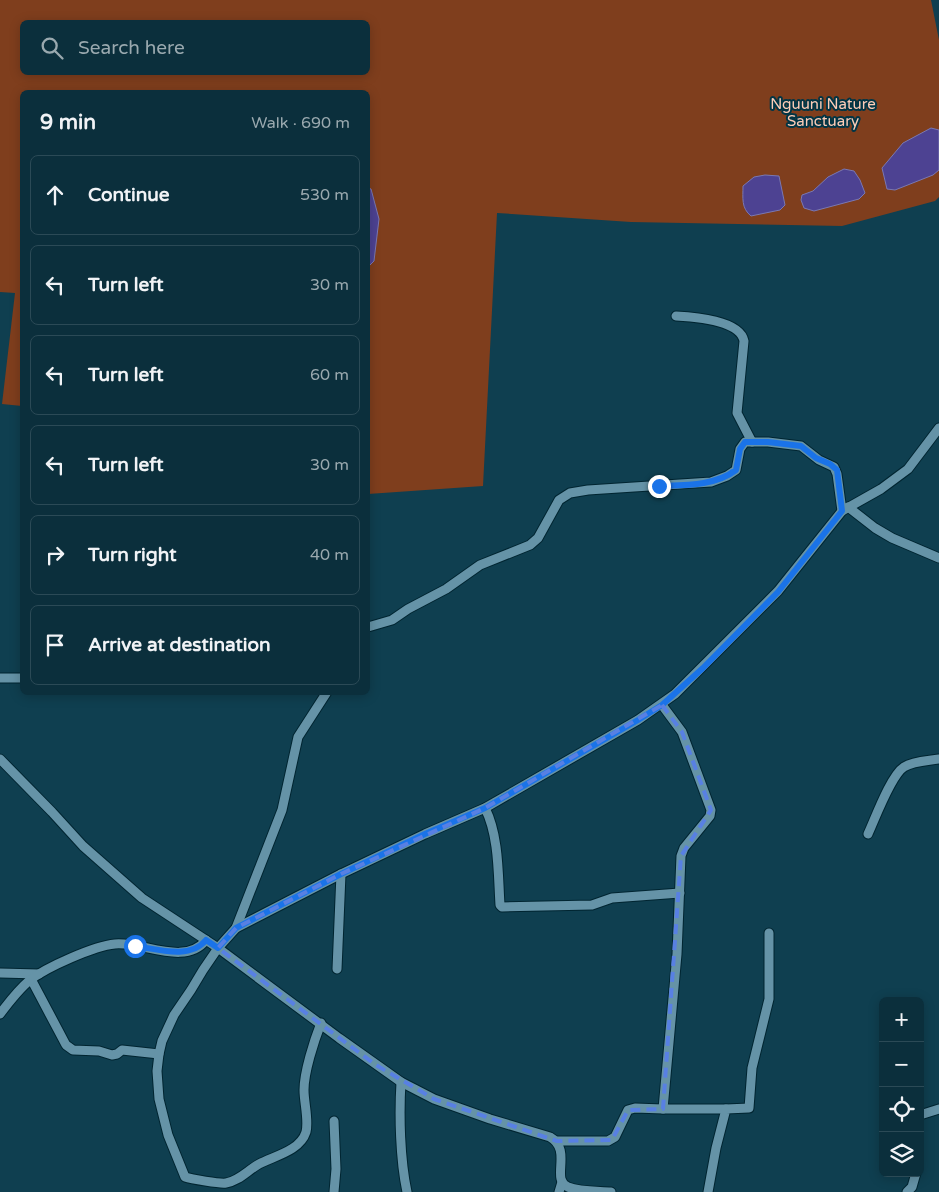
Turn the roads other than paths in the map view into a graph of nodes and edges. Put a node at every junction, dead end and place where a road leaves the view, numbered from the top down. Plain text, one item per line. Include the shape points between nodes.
1 (676, 316) dead end
2 (939, 428) edge
3 (752, 442) junction
4 (845, 509) junction
5 (939, 558) edge
6 (370, 626) edge
7 (0, 678) edge
8 (20, 678) edge
9 (325, 695) edge
10 (662, 705) junction
11 (0, 759) edge
12 (939, 759) edge
13 (485, 808) junction
14 (868, 834) dead end
15 (341, 874) junction
16 (680, 893) junction
17 (236, 928) junction
18 (769, 934) dead end
19 (206, 940) junction
20 (218, 948) junction
21 (337, 969) dead end
22 (0, 973) edge
23 (35, 977) junction
24 (0, 1014) edge
25 (321, 1024) junction
26 (159, 1054) junction
27 (401, 1082) junction
28 (663, 1109) junction
29 (726, 1109) junction
30 (939, 1109) edge
31 (924, 1114) edge
32 (334, 1121) dead end
33 (557, 1141) junction
34 (915, 1177) edge
35 (562, 1182) junction
36 (334, 1192) edge
37 (407, 1192) edge
38 (559, 1192) edge
39 (611, 1192) edge
40 (708, 1192) edge
41 (907, 1192) edge

1 - 3 street via 715,321 736,329 743,336 737,413
2 - 4 street via 908,469
3 - 4 street via 801,446 834,467
3 - 6 street via 742,444 736,470 711,482 570,493 554,506 538,538 530,545 480,565 392,620
4 - 5 street via 892,538
4 - 10 street via 778,592
7 - 8 street
9 - 17 street via 298,737 282,810
10 - 13 street
10 - 16 street via 682,732 711,810 681,856
11 - 19 street via 105,866 142,898
12 - 14 street via 912,764 900,770
13 - 15 street
13 - 16 street via 494,832 502,907 592,905 612,898
15 - 17 street
15 - 21 street
16 - 28 street
17 - 20 street
18 - 29 street via 769,999 752,1068 749,1107 746,1110
19 - 20 street
19 - 23 street via 197,948 174,952 126,944 105,946 89,950
20 - 25 street
20 - 26 street via 174,1015
22 - 23 street
23 - 24 street via 20,989
23 - 26 street via 66,1045 73,1050 113,1055 122,1050
25 - 26 street via 304,1083 305,1134 289,1150 226,1183 183,1175 159,1100
25 - 27 street
27 - 33 street via 434,1099
27 - 37 street via 400,1116
28 - 29 street
28 - 33 street via 628,1110 612,1140
29 - 40 street
30 - 31 street
32 - 36 street
33 - 35 street via 561,1153
34 - 41 street
35 - 38 street
35 - 39 street via 572,1189

